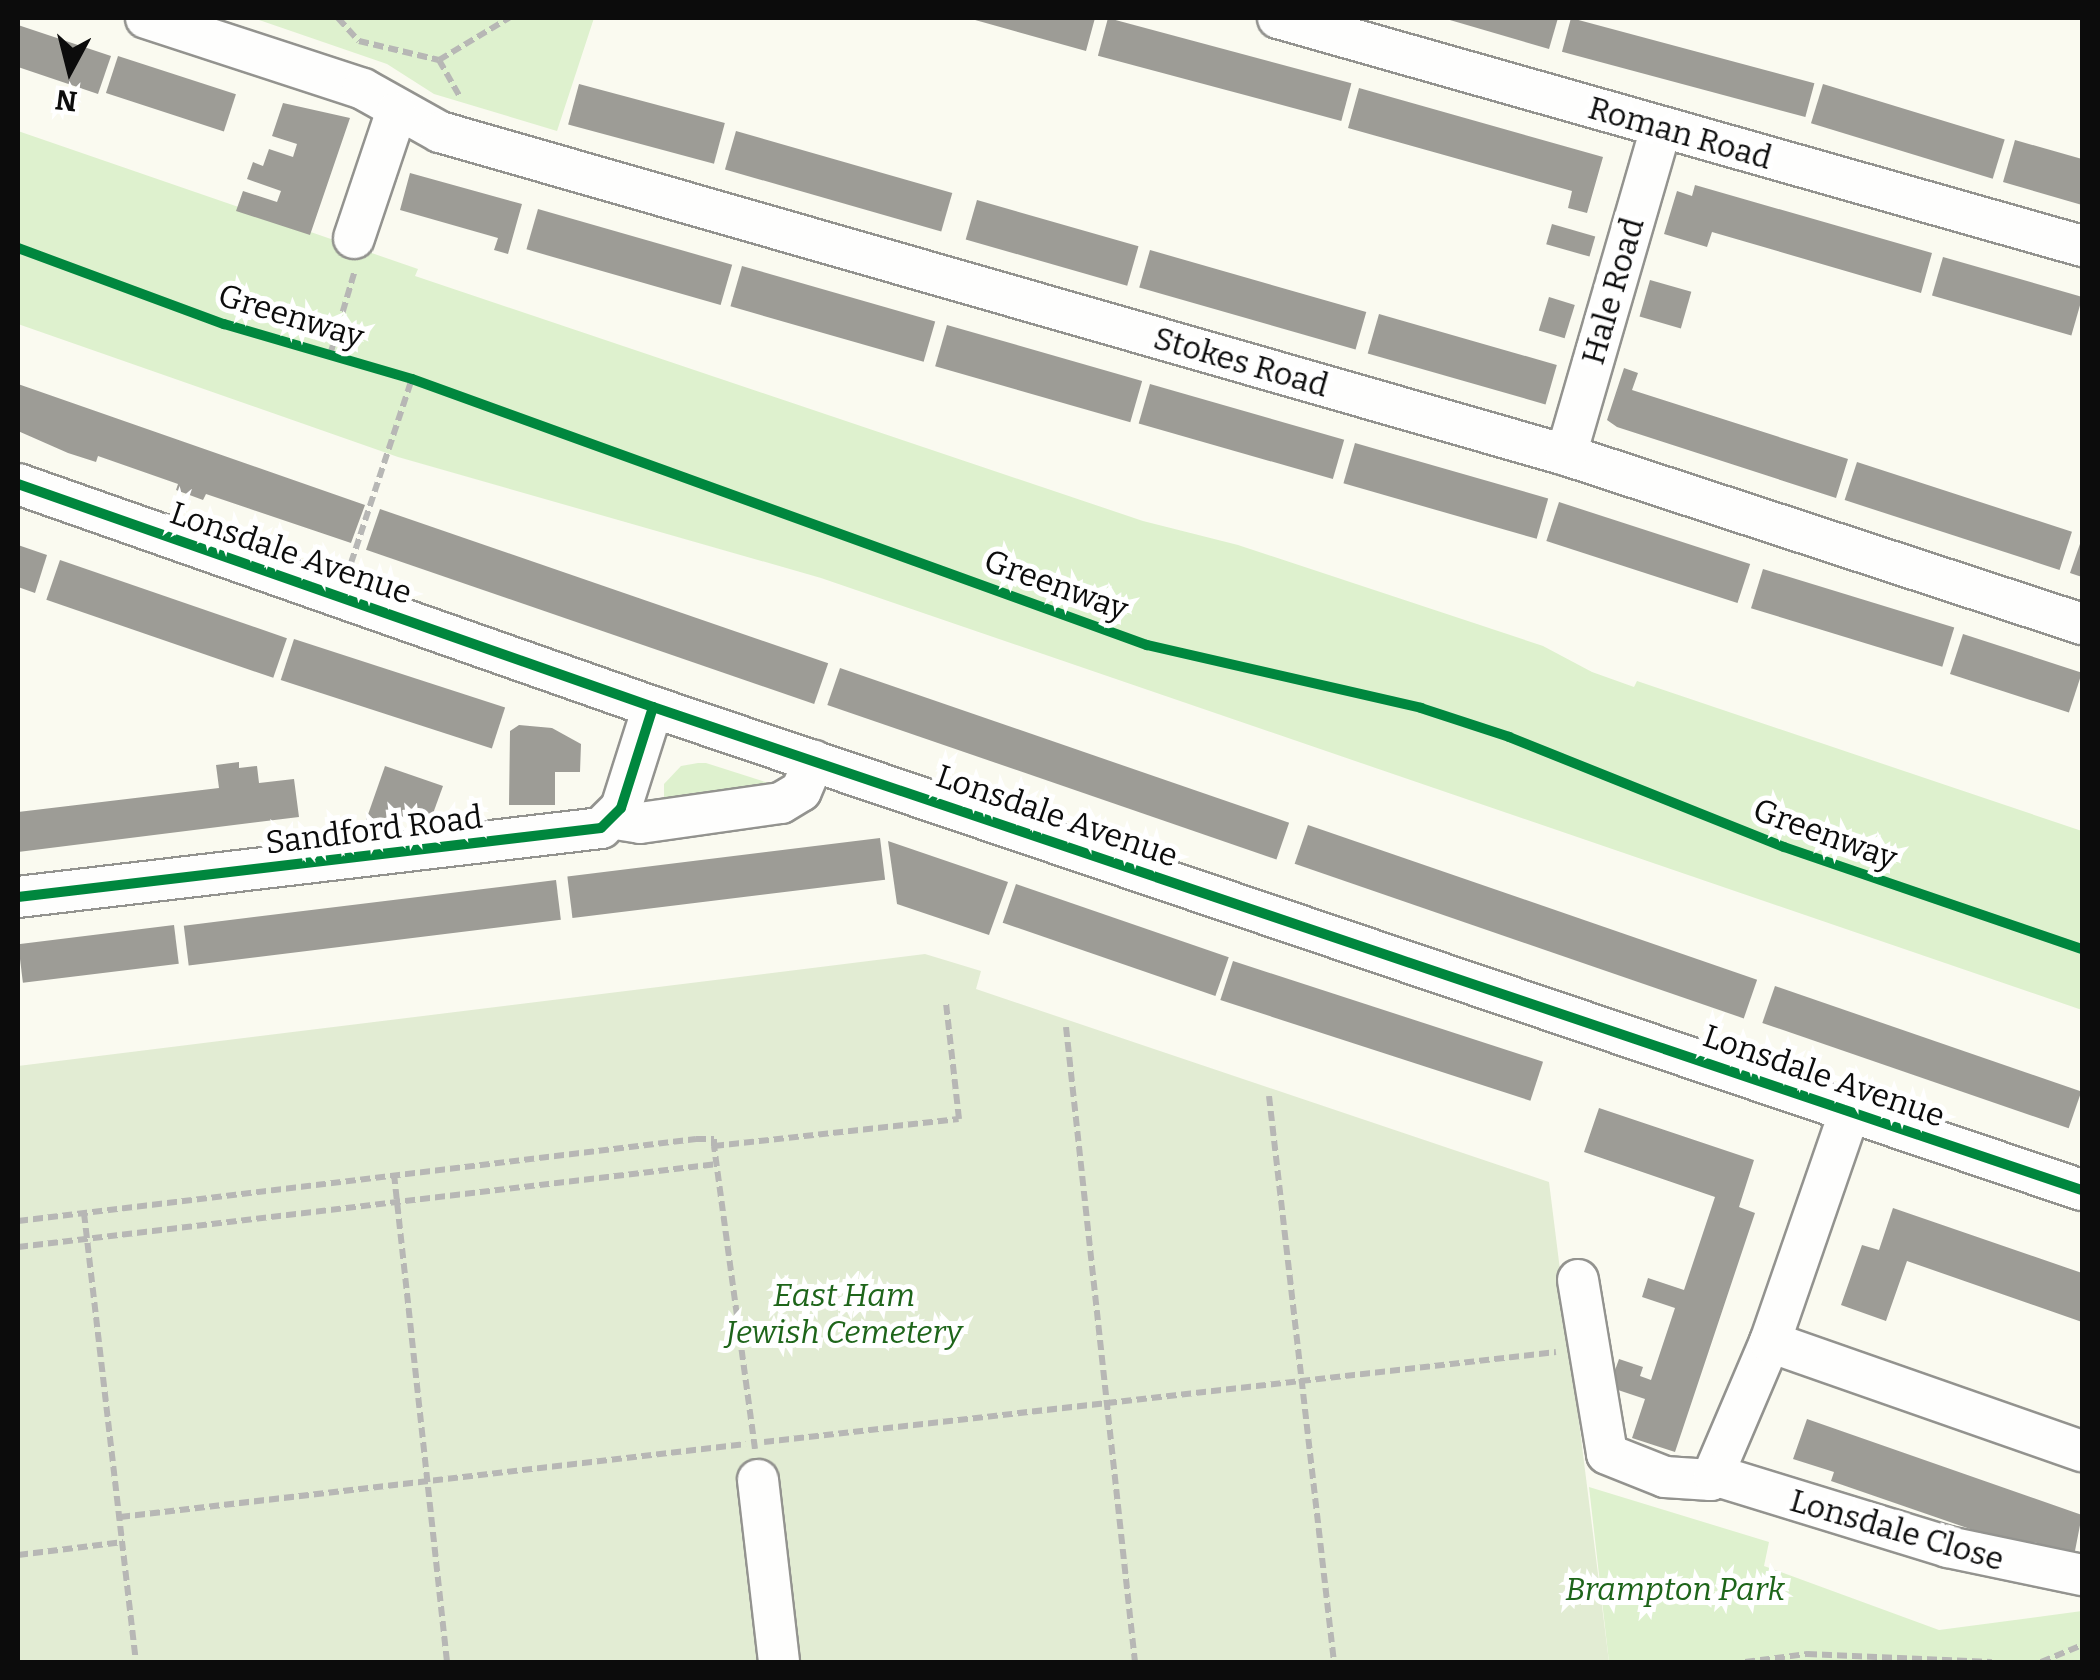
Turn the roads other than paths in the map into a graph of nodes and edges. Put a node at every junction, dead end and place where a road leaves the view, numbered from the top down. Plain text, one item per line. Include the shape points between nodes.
1 (146, 18) edge
2 (1278, 18) edge
3 (396, 112) junction
4 (1661, 128) junction
5 (357, 246) road end
6 (2082, 246) edge
7 (1566, 455) junction
8 (18, 484) edge
9 (2082, 624) edge
10 (653, 707) junction
11 (814, 761) junction
12 (616, 819) junction
13 (18, 897) edge
14 (1850, 1111) junction
15 (2082, 1190) edge
16 (1578, 1280) dead end
17 (1770, 1342) junction
18 (2082, 1451) edge
19 (756, 1462) road end
20 (1712, 1478) junction
21 (2082, 1575) edge
22 (778, 1662) edge

1 - 3 street, Stokes Road via 363,89
2 - 4 street, Roman Road
3 - 5 street
3 - 7 street, Stokes Road via 464,139
4 - 6 street, Roman Road
4 - 7 street, Hale Road
7 - 9 street, Stokes Road
8 - 10 street, Lonsdale Avenue
10 - 11 street, Lonsdale Avenue
10 - 12 street
11 - 12 street, Sandford Road via 801,791 780,803 640,822
11 - 14 street, Lonsdale Avenue
12 - 13 street, Sandford Road via 601,828
14 - 15 street, Lonsdale Avenue
14 - 17 street
16 - 20 street, Lonsdale Close via 1607,1454 1665,1477
17 - 18 street
17 - 20 street
19 - 22 street
20 - 21 street, Lonsdale Close via 1948,1547

